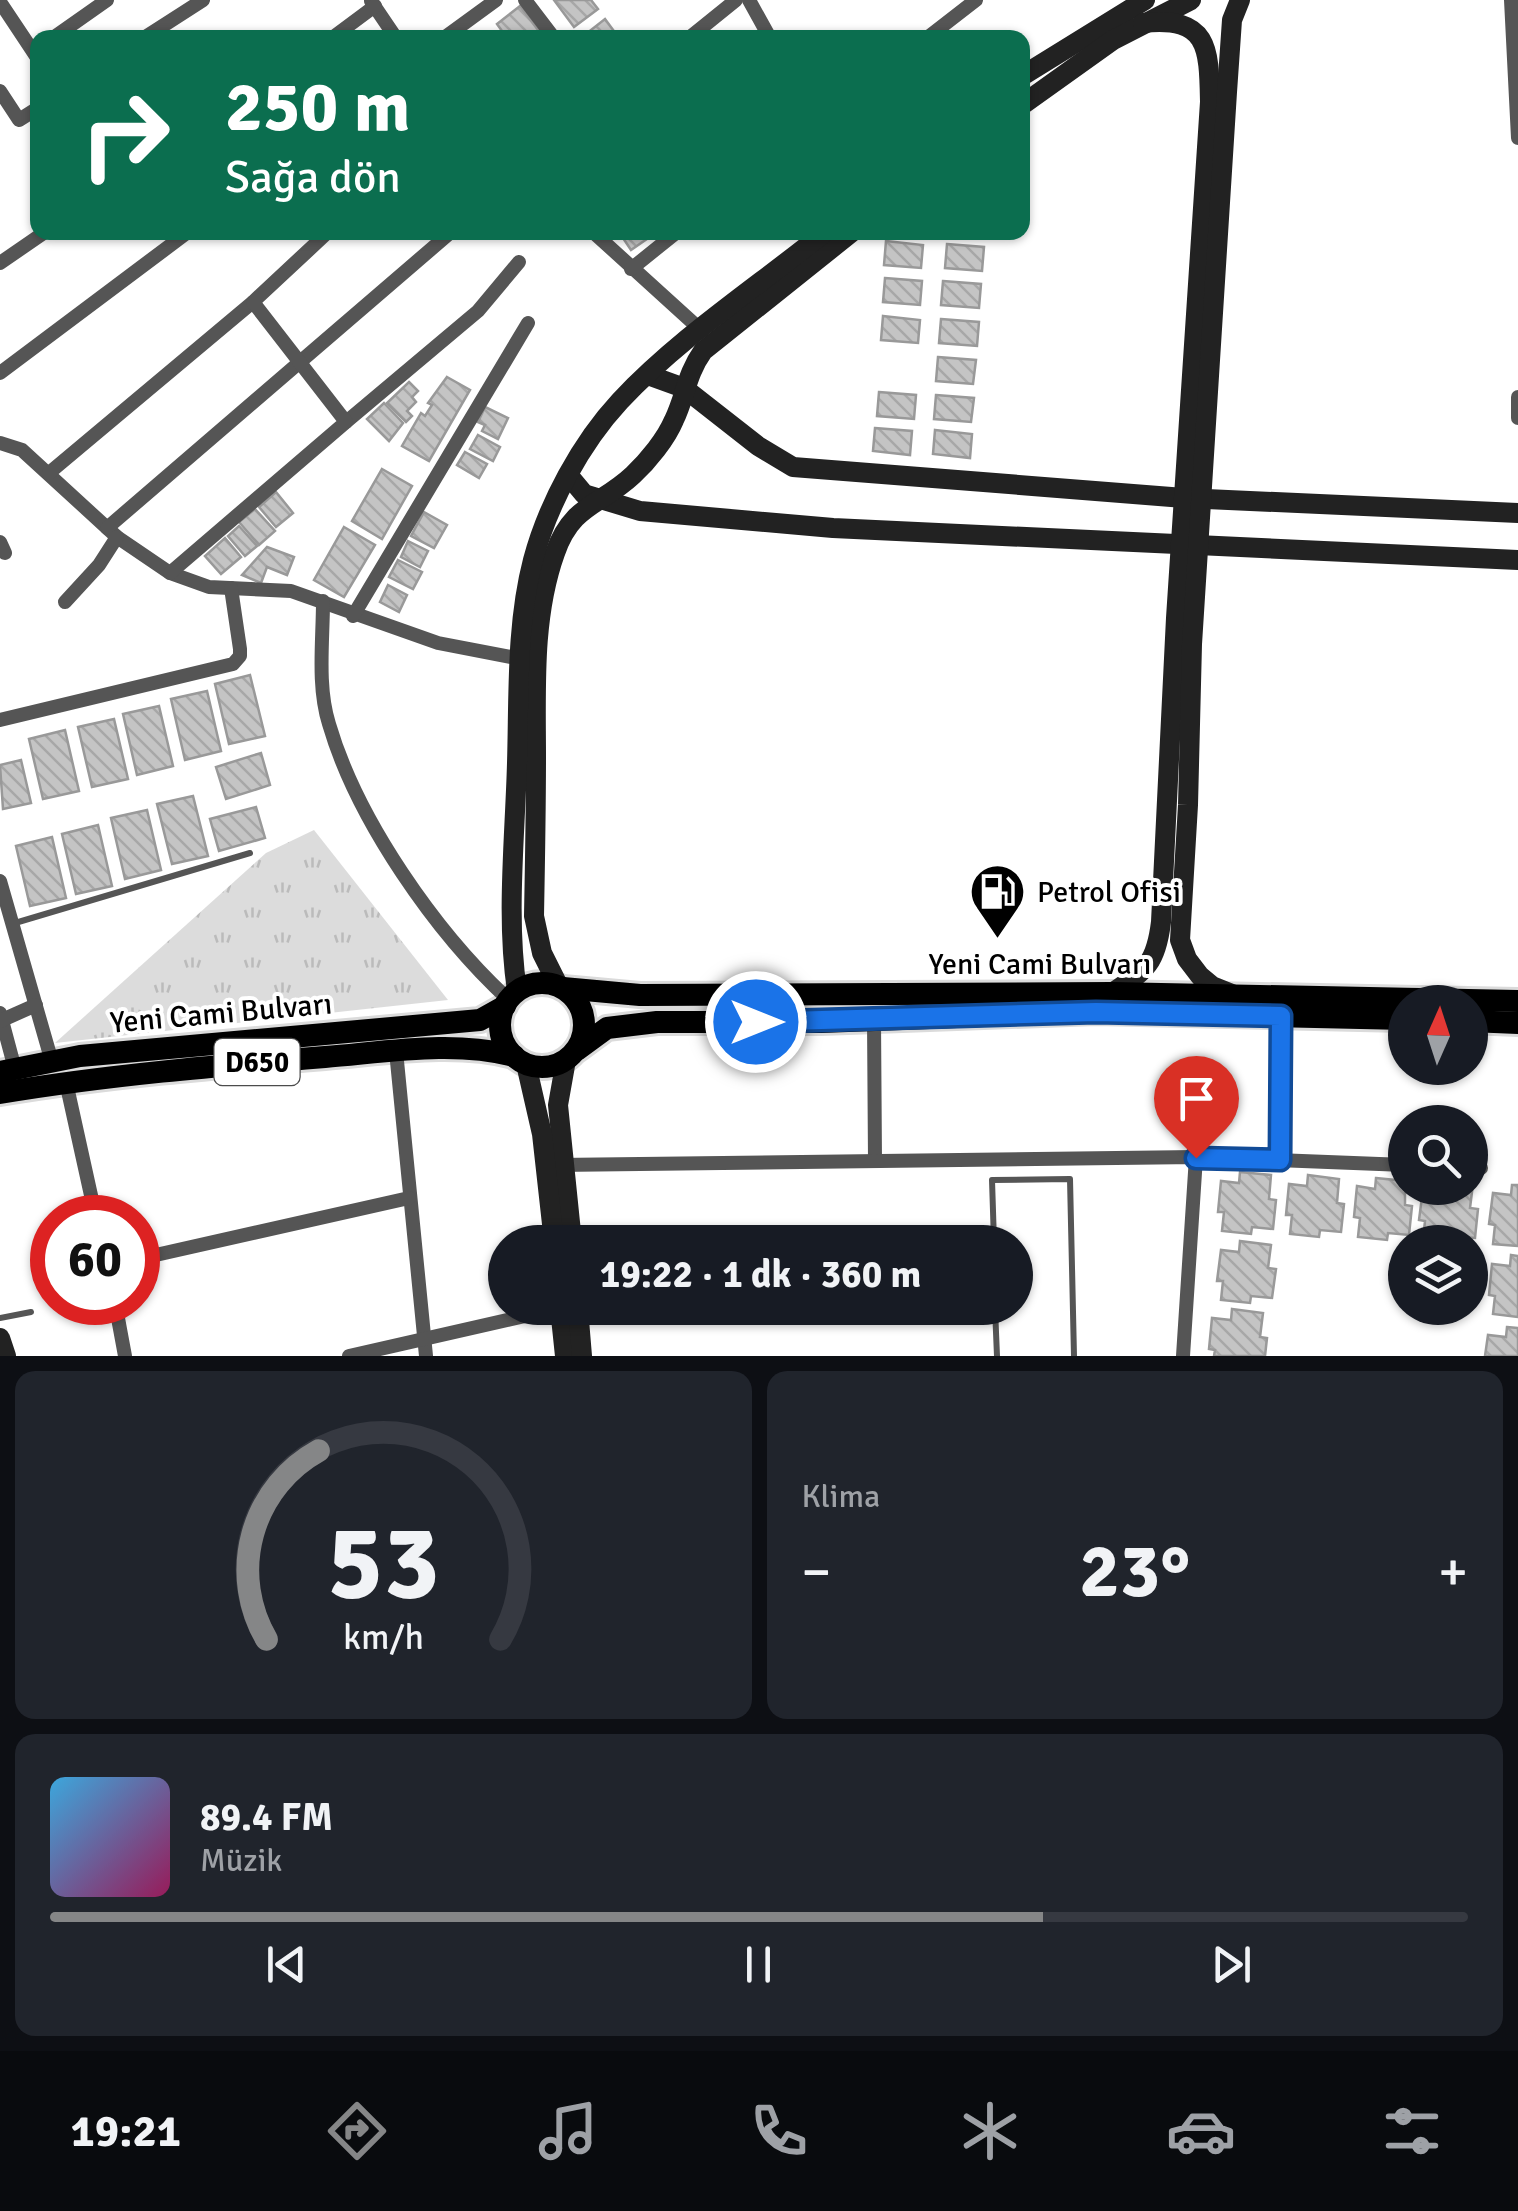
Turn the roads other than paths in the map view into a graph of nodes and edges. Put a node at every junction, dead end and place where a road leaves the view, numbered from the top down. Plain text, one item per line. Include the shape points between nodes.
1 (107, 0) edge
2 (203, 0) edge
3 (496, 0) edge
4 (525, 0) edge
5 (736, 0) edge
6 (749, 0) edge
7 (976, 0) edge
8 (1145, 0) edge
9 (1190, 0) edge
10 (1240, 0) edge
11 (1512, 0) edge
12 (0, 2) edge
13 (373, 3) edge
14 (1143, 23) junction
15 (64, 30) edge
16 (156, 30) edge
17 (341, 30) edge
18 (391, 30) edge
19 (455, 30) edge
20 (548, 30) edge
21 (699, 30) edge
22 (766, 30) edge
23 (937, 30) edge
24 (30, 44) edge
25 (1030, 71) edge
26 (0, 92) edge
27 (1030, 98) edge
28 (30, 113) edge
29 (1518, 138) edge
30 (33, 240) edge
31 (177, 240) edge
32 (319, 240) edge
33 (442, 240) edge
34 (602, 240) edge
35 (667, 240) edge
36 (815, 240) edge
37 (842, 240) edge
38 (519, 262) dead end
39 (0, 263) edge
40 (631, 269) junction
41 (253, 302) junction
42 (528, 322) dead end
43 (702, 330) junction
44 (299, 361) junction
45 (0, 373) edge
46 (648, 376) junction
47 (684, 388) junction
48 (1518, 396) edge
49 (1518, 418) edge
50 (346, 422) junction
51 (0, 442) edge
52 (49, 473) junction
53 (568, 476) junction
54 (1193, 498) junction
55 (597, 500) junction
56 (1518, 512) edge
57 (112, 532) junction
58 (1190, 543) junction
59 (1518, 560) edge
60 (170, 573) junction
61 (231, 588) junction
62 (323, 601) junction
63 (65, 602) dead end
64 (353, 616) junction
65 (521, 659) junction
66 (0, 720) edge
67 (250, 853) dead end
68 (0, 881) edge
69 (14, 923) junction
70 (561, 988) junction
71 (1112, 993) junction
72 (1234, 994) junction
73 (510, 999) junction
74 (1518, 1001) edge
75 (36, 1006) junction
76 (1281, 1016) junction
77 (1, 1018) edge
78 (1388, 1019) edge
79 (874, 1020) junction
80 (1488, 1022) edge
81 (1518, 1023) edge
82 (396, 1051) junction
83 (572, 1055) junction
84 (520, 1060) junction
85 (52, 1062) junction
86 (8, 1070) edge
87 (66, 1082) junction
88 (0, 1093) edge
89 (1196, 1158) junction
90 (1028, 1160) junction
91 (1280, 1160) junction
92 (875, 1161) junction
93 (1388, 1164) edge
94 (555, 1165) junction
95 (1030, 1180) junction
96 (91, 1195) edge
97 (409, 1198) junction
98 (554, 1225) edge
99 (568, 1225) edge
100 (993, 1225) edge
101 (160, 1254) edge
102 (30, 1312) edge
103 (0, 1318) edge
104 (488, 1324) edge
105 (119, 1325) edge
106 (562, 1325) edge
107 (579, 1325) edge
108 (996, 1325) edge
109 (0, 1338) edge
110 (424, 1338) junction
111 (6, 1356) edge
112 (125, 1356) edge
113 (349, 1356) edge
114 (426, 1356) edge
115 (565, 1356) edge
116 (582, 1356) edge
117 (996, 1356) edge
118 (1074, 1356) edge
119 (1182, 1356) edge

1 - 15 street
2 - 16 street
3 - 19 street
4 - 20 street
5 - 21 street
6 - 22 street
7 - 23 street
8 - 25 street
9 - 14 street
10 - 54 street via 1232,20
11 - 29 street
12 - 24 street
13 - 17 street
13 - 18 street
14 - 27 street
14 - 54 street via 1178,21 1204,45 1209,60
26 - 28 street via 20,120
30 - 39 street
31 - 45 street
32 - 41 street
33 - 44 street
34 - 40 street
35 - 40 street
36 - 43 street
37 - 47 street via 703,351
38 - 50 street via 478,311
40 - 43 street
41 - 44 street
41 - 52 street
42 - 64 street
43 - 46 street
44 - 50 street
44 - 57 street
46 - 47 street
46 - 53 street via 618,402
47 - 54 street via 792,466
47 - 55 street via 673,424 657,446 635,474
48 - 49 street
50 - 60 street
51 - 52 street via 22,450
52 - 57 street
53 - 55 street
53 - 65 street via 533,560
54 - 56 street
54 - 58 street
55 - 58 street via 640,511 833,528
55 - 70 street via 568,525 554,554 536,657 534,916 542,953
57 - 60 street
57 - 63 street via 99,565
58 - 59 street
58 - 71 street via 1158,946 1143,972
58 - 72 street via 1180,940 1200,976
60 - 61 street via 210,588
61 - 62 street via 291,591
61 - 66 street via 240,648 233,664
62 - 64 street
62 - 73 street via 328,723 363,808 422,901 482,976
64 - 65 street via 438,644
65 - 73 street
67 - 69 lane
68 - 69 street
69 - 75 street
70 - 71 main road, Yeni Cami Bulvarı via 659,995
70 - 73 main road via 536,983
70 - 83 main road via 574,996 585,1024
71 - 72 main road, Yeni Cami Bulvarı
72 - 74 main road, Yeni Cami Bulvarı
73 - 84 main road via 501,1033
73 - 85 main road, Yeni Cami Bulvarı via 480,1020
75 - 77 street
75 - 85 street
76 - 78 main road, Yeni Cami Bulvarı
76 - 79 main road, Yeni Cami Bulvarı via 1096,1012
76 - 91 street
77 - 86 street
79 - 83 main road, Yeni Cami Bulvarı via 631,1024 607,1028
79 - 92 street
80 - 81 main road
82 - 84 main road, Yeni Cami Bulvarı / D650 via 480,1048
82 - 87 main road, Yeni Cami Bulvarı / D650
82 - 97 street
83 - 84 main road via 554,1066
83 - 94 street via 558,1105
84 - 94 street
85 - 86 main road, Yeni Cami Bulvarı
87 - 88 main road, Yeni Cami Bulvarı / D650
87 - 96 street
89 - 90 street
89 - 91 street
89 - 119 street
90 - 92 street
90 - 95 lane
91 - 93 street
92 - 94 street
94 - 98 street
94 - 99 street
95 - 100 lane via 992,1180
95 - 118 lane via 1070,1179
97 - 101 street
97 - 110 street
102 - 103 lane
104 - 110 street
105 - 112 street
106 - 115 street
107 - 116 street
108 - 117 lane
109 - 111 street
110 - 113 street
110 - 114 street

